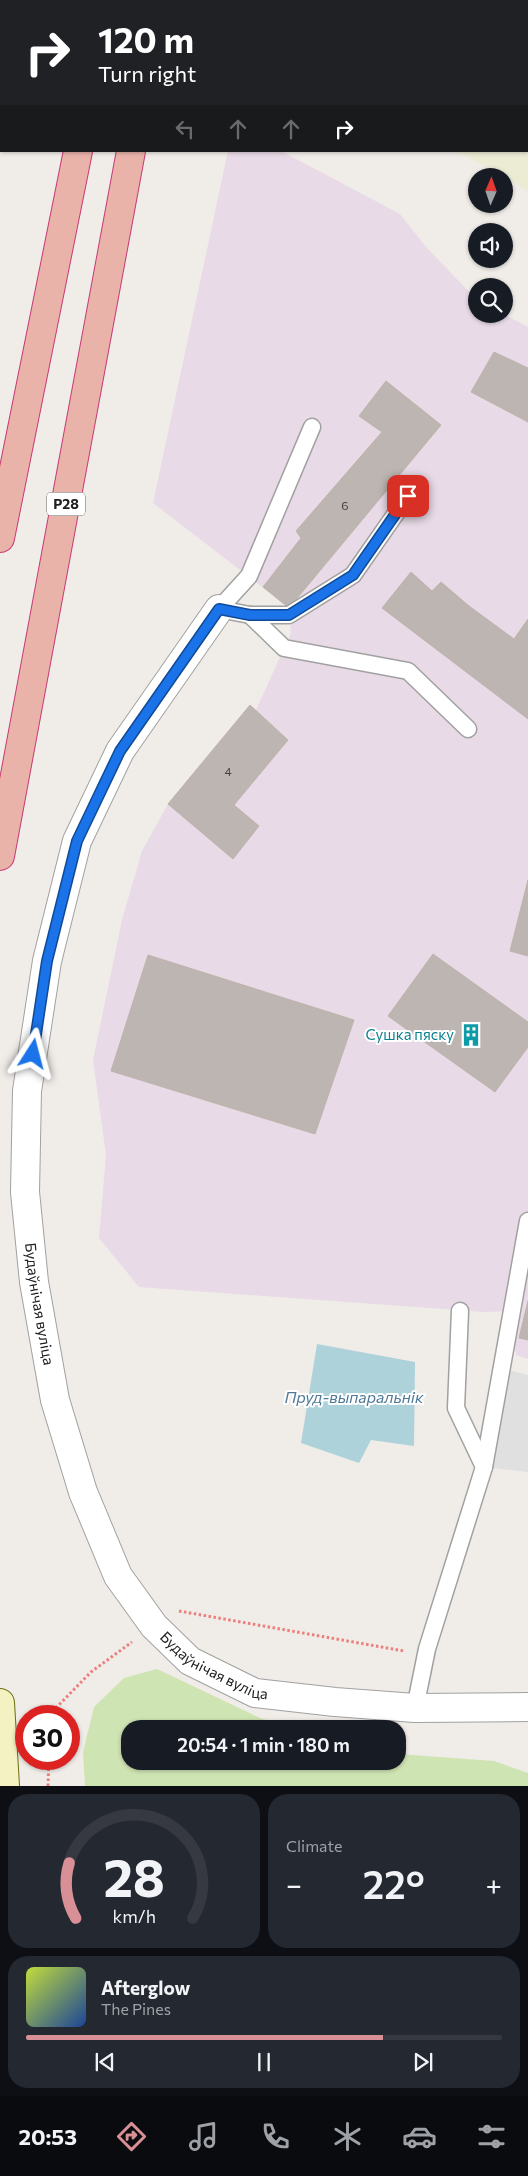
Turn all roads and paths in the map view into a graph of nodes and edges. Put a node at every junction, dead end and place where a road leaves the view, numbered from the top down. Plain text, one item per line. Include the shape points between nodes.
1 (78, 152) edge
2 (131, 152) edge
3 (312, 427) dead end
4 (408, 496) dead end
5 (0, 538) edge
6 (219, 609) junction
7 (250, 615) junction
8 (468, 729) dead end
9 (0, 856) edge
10 (528, 1221) edge
11 (460, 1310) dead end
12 (484, 1467) junction
13 (154, 1626) junction
14 (427, 1649) junction
15 (0, 1703) edge
16 (59, 1705) edge
17 (528, 1707) edge
18 (416, 1708) junction
19 (49, 1770) edge
20 (5, 1786) edge
21 (48, 1786) edge

1 - 5 highway
2 - 9 highway, Р28
3 - 6 lane via 249,576
4 - 7 lane via 353,575 289,615
6 - 7 lane
6 - 13 street, Будаўнічая вуліца via 120,751 77,841 47,961 27,1092 25,1192 34,1282 56,1400 83,1492 118,1576
7 - 8 lane via 284,648 408,671
10 - 12 lane
11 - 12 lane via 456,1408
12 - 14 lane
13 - 14 path via 168,1608 398,1651
13 - 16 path via 91,1672
13 - 18 street, Будаўнічая вуліца via 190,1662 255,1693
14 - 18 lane
15 - 20 main road
17 - 18 street, Будаўнічая вуліца
19 - 21 path

